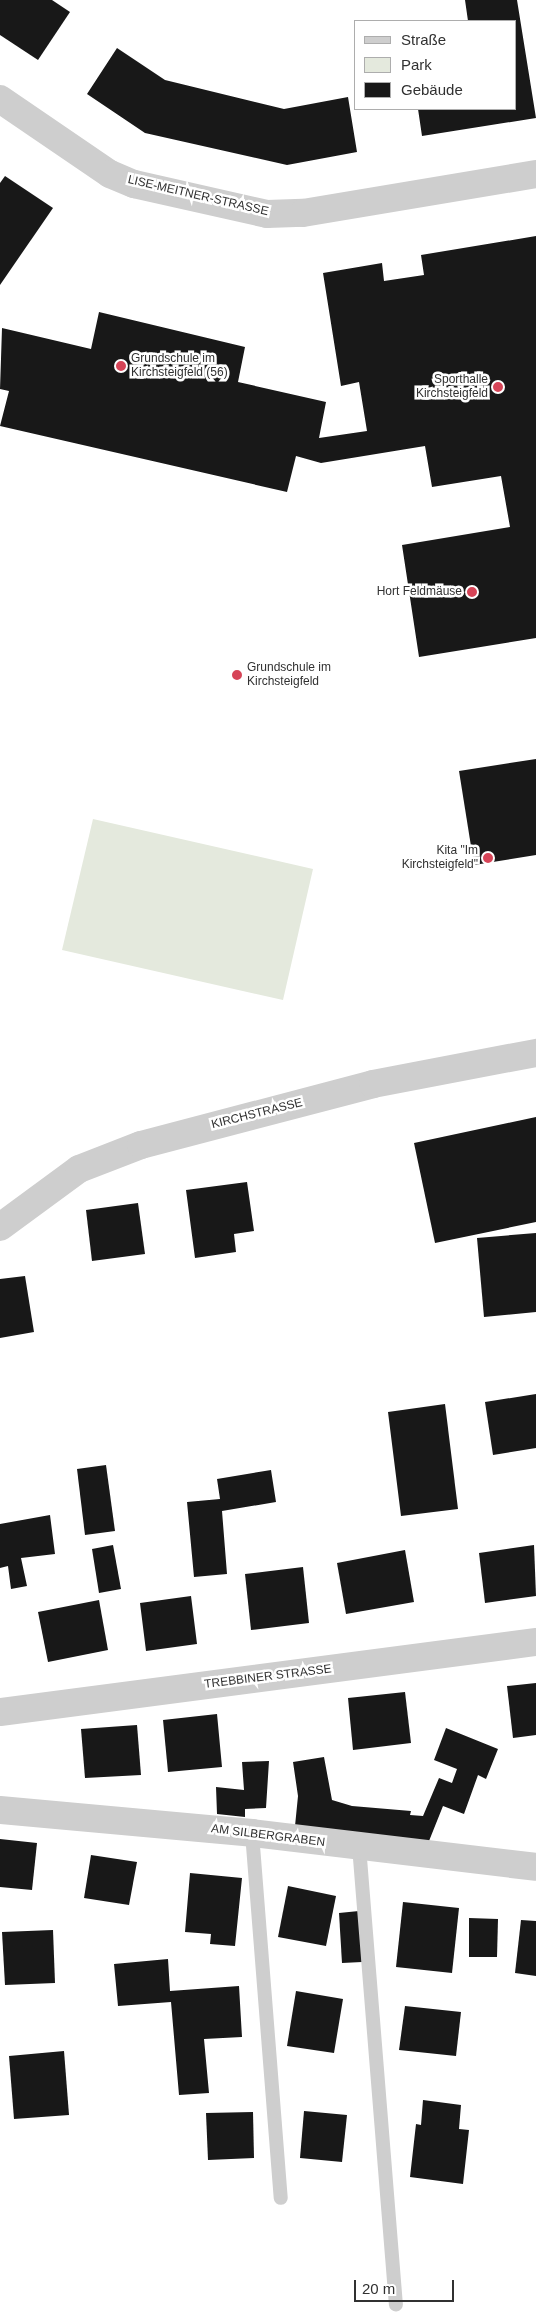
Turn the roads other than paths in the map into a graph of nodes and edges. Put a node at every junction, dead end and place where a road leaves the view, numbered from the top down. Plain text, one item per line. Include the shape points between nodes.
1 (0, 99) edge
2 (536, 174) edge
3 (536, 1053) edge
4 (0, 1227) edge
5 (536, 1642) edge
6 (0, 1712) edge
7 (0, 1810) edge
8 (252, 1833) junction
9 (359, 1846) junction
10 (536, 1867) edge
11 (281, 2198) dead end
12 (396, 2305) dead end

1 - 2 street, LISE-MEITNER-STRASSE via 110,174 134,184 267,214 303,213
3 - 4 street, KIRCHSTRASSE via 373,1084 141,1145 79,1169
5 - 6 street, TREBBINER STRASSE
7 - 8 street, AM SILBERGRABEN
8 - 9 street, AM SILBERGRABEN
8 - 11 lane
9 - 10 street, AM SILBERGRABEN
9 - 12 lane

